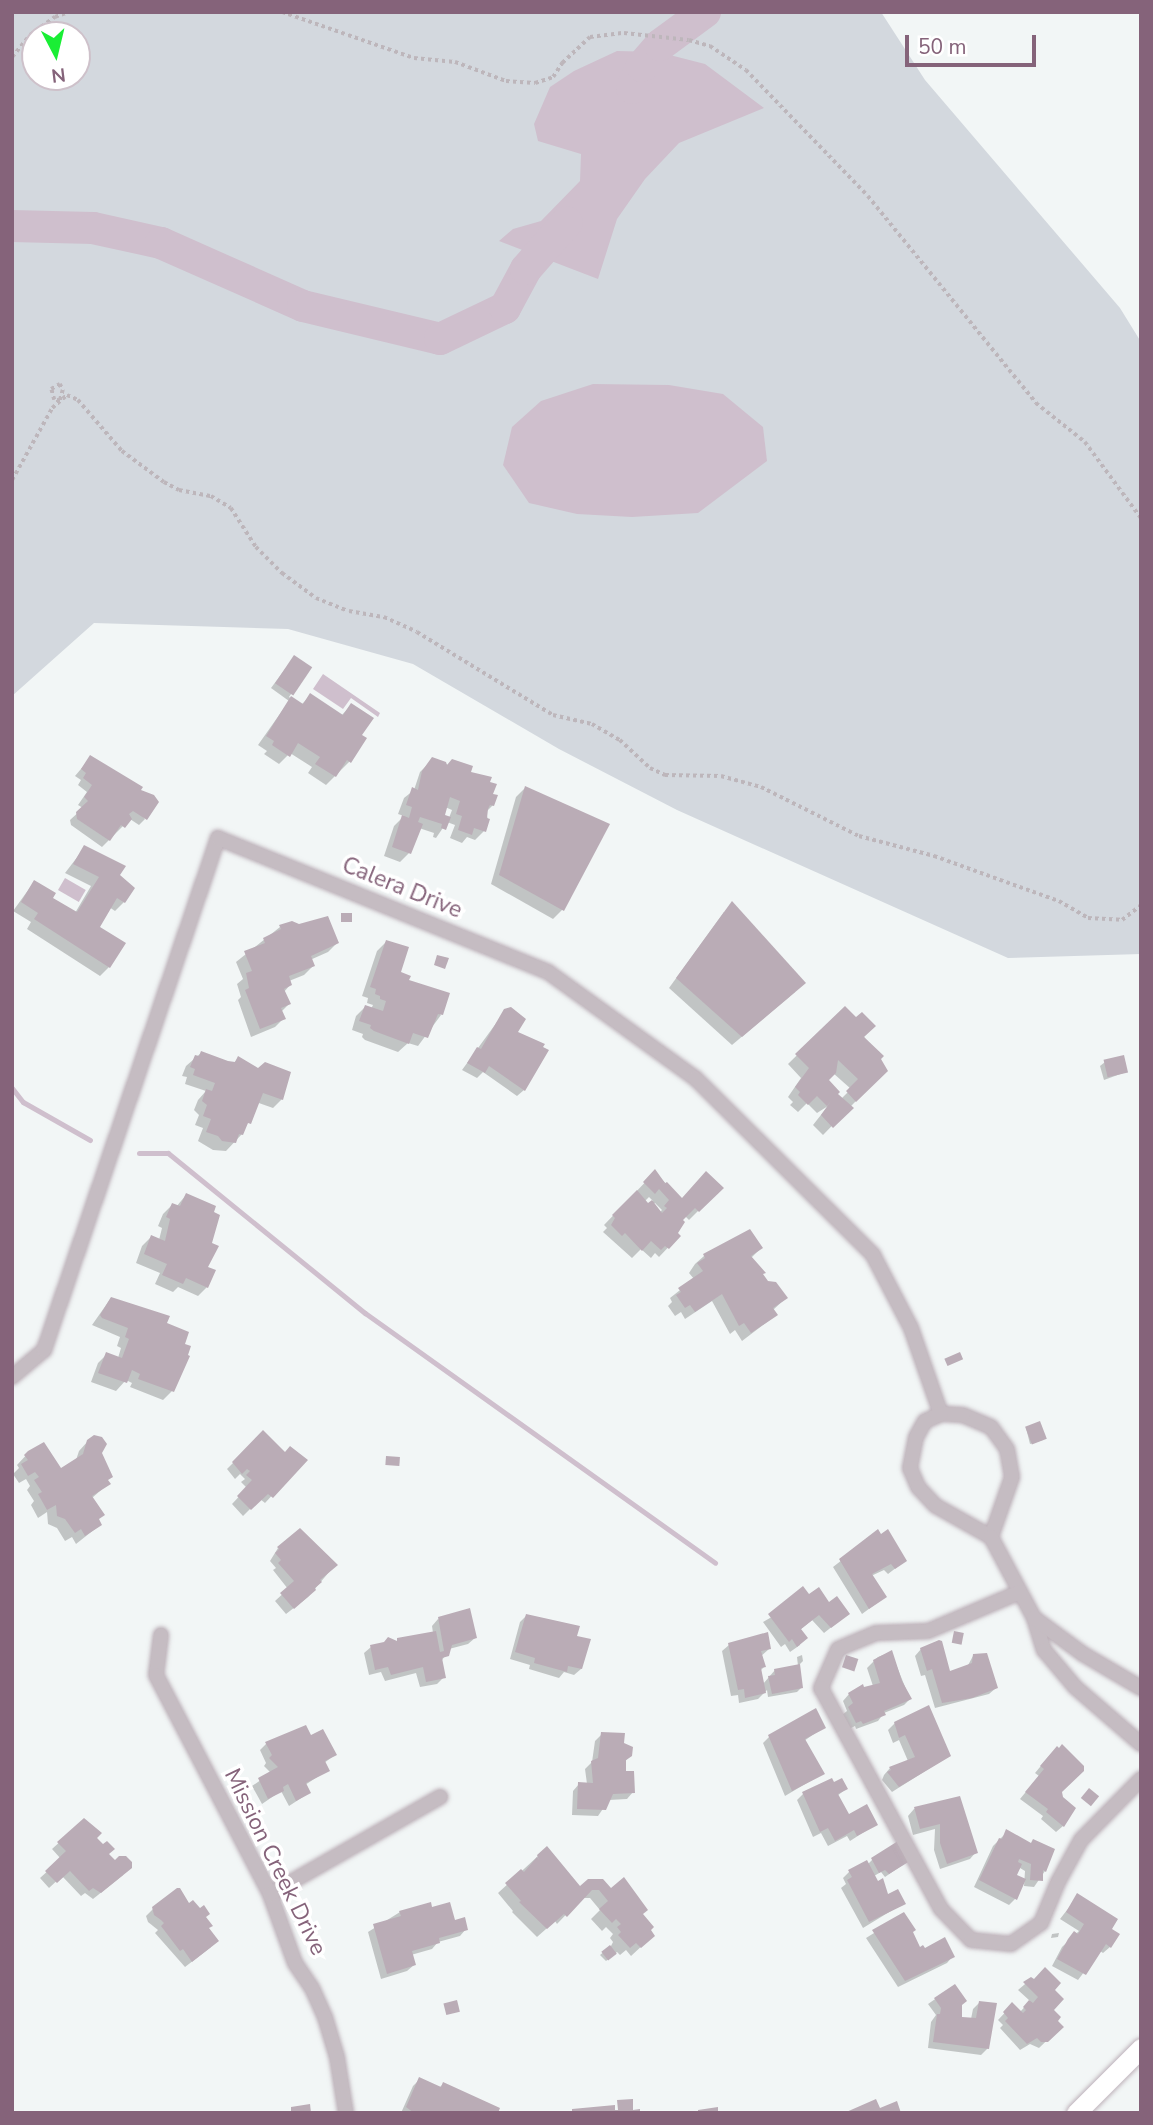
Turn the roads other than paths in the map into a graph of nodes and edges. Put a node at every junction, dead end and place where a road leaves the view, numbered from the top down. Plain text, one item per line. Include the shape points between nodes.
1 (12, 1377) edge
2 (941, 1414) junction
3 (991, 1537) junction
4 (1020, 1592) junction
5 (1034, 1618) junction
6 (161, 1635) dead end
7 (1141, 1688) edge
8 (1141, 1744) edge
9 (1141, 1779) edge
10 (440, 1797) dead end
11 (270, 1894) junction
12 (1141, 2048) edge
13 (346, 2113) edge
14 (1076, 2113) edge

1 - 2 street, Calera Drive via 44,1350 218,838 548,972 695,1078 873,1255 911,1328
2 - 3 street via 963,1415 991,1427 1007,1449 1013,1477
2 - 3 street via 925,1422 916,1437 910,1468 918,1487 936,1506
3 - 4 street
4 - 5 street
4 - 9 street via 928,1631 876,1633 838,1649 821,1688 941,1909 971,1940 1011,1944 1041,1923 1081,1840
5 - 7 street
5 - 8 street via 1044,1650 1075,1687
6 - 11 street, Mission Creek Drive via 156,1675
10 - 11 street
11 - 13 street, Mission Creek Drive via 295,1963 325,2017
12 - 14 street

